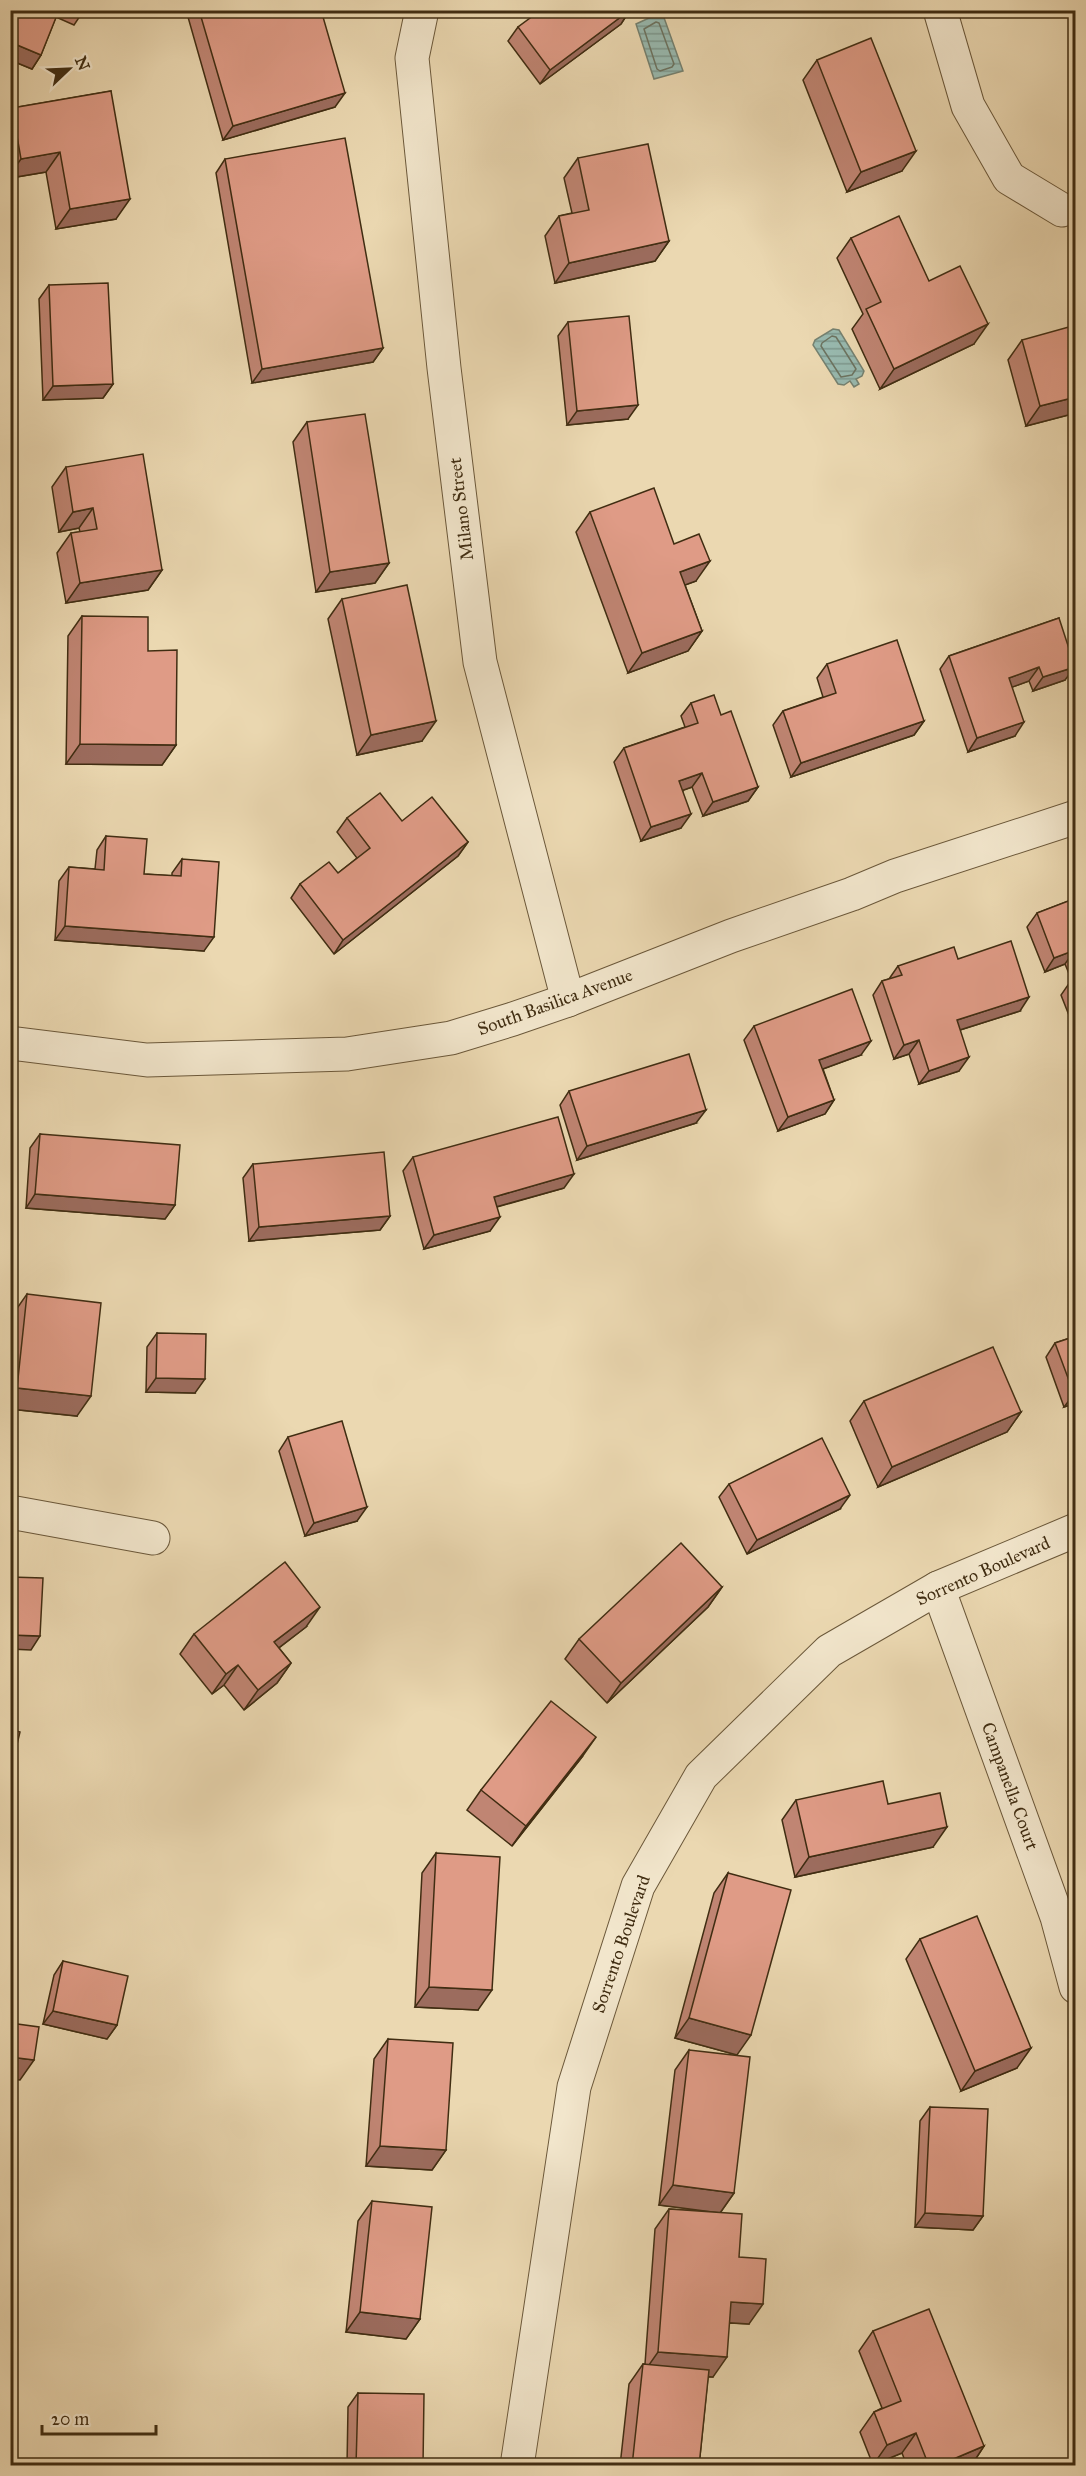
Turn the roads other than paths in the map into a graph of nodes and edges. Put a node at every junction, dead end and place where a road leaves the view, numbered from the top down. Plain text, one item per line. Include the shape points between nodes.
1 (422, 10) edge
2 (940, 10) edge
3 (1062, 210) dead end
4 (1076, 818) edge
5 (568, 1000) junction
6 (10, 1043) edge
7 (10, 1512) edge
8 (1076, 1530) edge
9 (153, 1538) dead end
10 (938, 1588) junction
11 (1076, 1987) edge
12 (517, 2466) edge

1 - 5 street, Milano Street via 412,58 480,662
2 - 3 street via 968,106 1008,178
4 - 5 street, South Basilica Avenue via 895,876
5 - 6 street, South Basilica Avenue via 451,1038 346,1054 147,1060
7 - 9 street
8 - 10 street, Sorrento Boulevard
10 - 11 street, Campanella Court via 1057,1917
10 - 12 street, Sorrento Boulevard via 829,1651 700,1776 638,1886 574,2087

